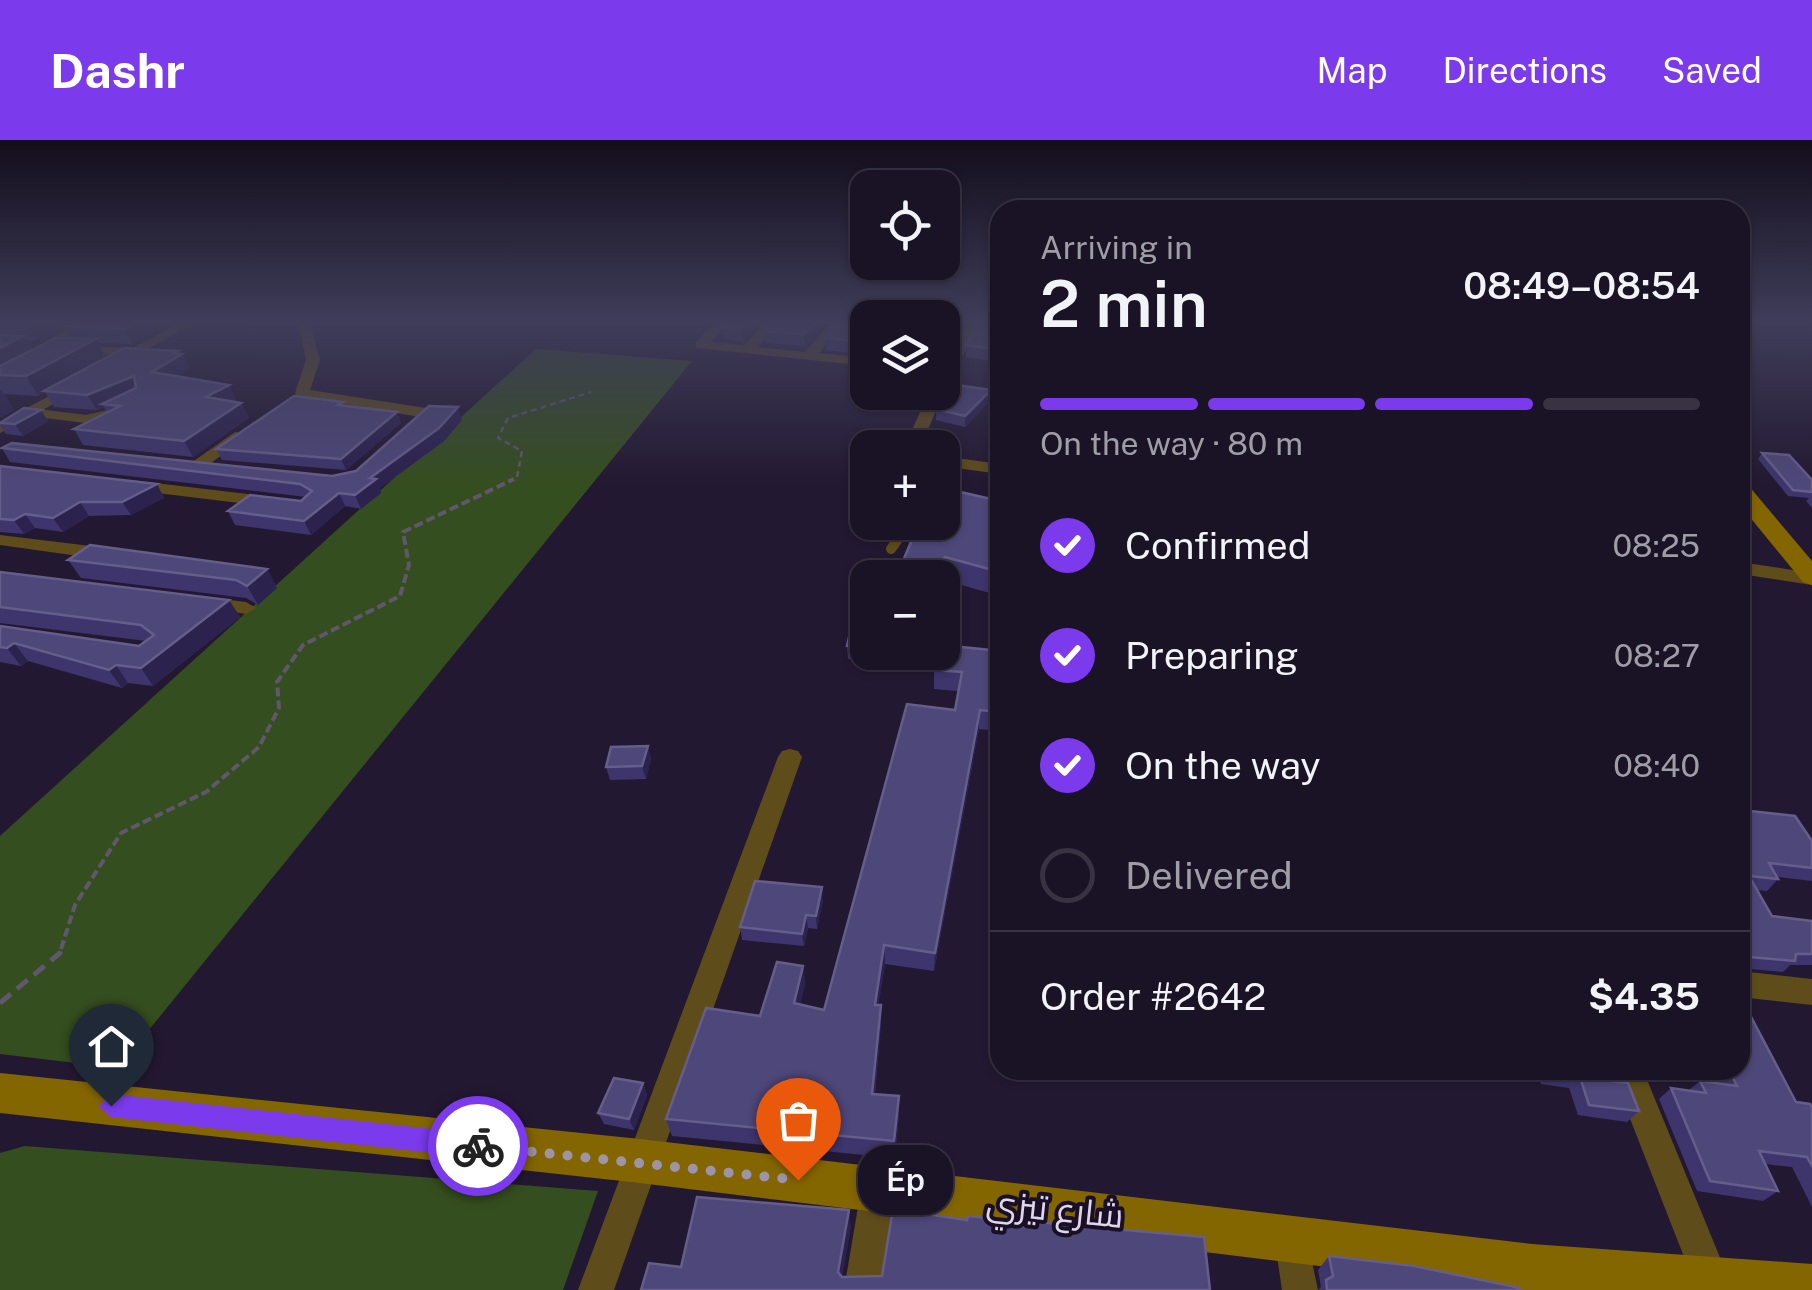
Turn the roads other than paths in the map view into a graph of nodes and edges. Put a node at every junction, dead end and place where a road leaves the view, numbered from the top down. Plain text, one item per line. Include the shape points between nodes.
1 (307, 377) edge
2 (90, 378) edge
3 (302, 393) junction
4 (14, 402) dead end
5 (286, 404) edge
6 (122, 407) edge
7 (35, 408) junction
8 (413, 424) edge
9 (256, 425) edge
10 (0, 428) edge
11 (174, 466) edge
12 (960, 467) edge
13 (194, 468) junction
14 (990, 468) edge
15 (230, 472) edge
16 (114, 483) edge
17 (1750, 502) edge
18 (286, 504) edge
19 (0, 540) edge
20 (898, 540) edge
21 (892, 549) dead end
22 (107, 554) edge
23 (1750, 569) edge
24 (1812, 578) edge
25 (190, 601) edge
26 (246, 608) dead end
27 (790, 757) dead end
28 (1750, 985) edge
29 (1812, 992) edge
30 (1631, 1080) edge
31 (0, 1093) edge
32 (640, 1160) junction
33 (878, 1189) junction
34 (1292, 1236) junction
35 (1710, 1278) junction
36 (1536, 1279) edge
37 (1812, 1288) edge
38 (596, 1290) edge
39 (862, 1290) edge
40 (1300, 1290) edge

1 - 3 street
2 - 7 street
3 - 5 street
3 - 8 street via 426,413
4 - 7 street
6 - 7 lane via 86,419
7 - 10 street
9 - 13 street
11 - 13 street
12 - 14 street
13 - 15 street
16 - 18 street
17 - 24 street
19 - 22 street
20 - 21 lane
23 - 24 street
25 - 26 street
27 - 32 street
28 - 29 street
30 - 35 street
31 - 32 street, شارع تيزي
32 - 33 street, شارع تيزي
32 - 38 street
33 - 34 street, شارع تيزي
33 - 39 street
34 - 36 street, شارع تيزي
34 - 40 street
35 - 36 street, شارع تيزي
35 - 37 street, شارع تيزي

